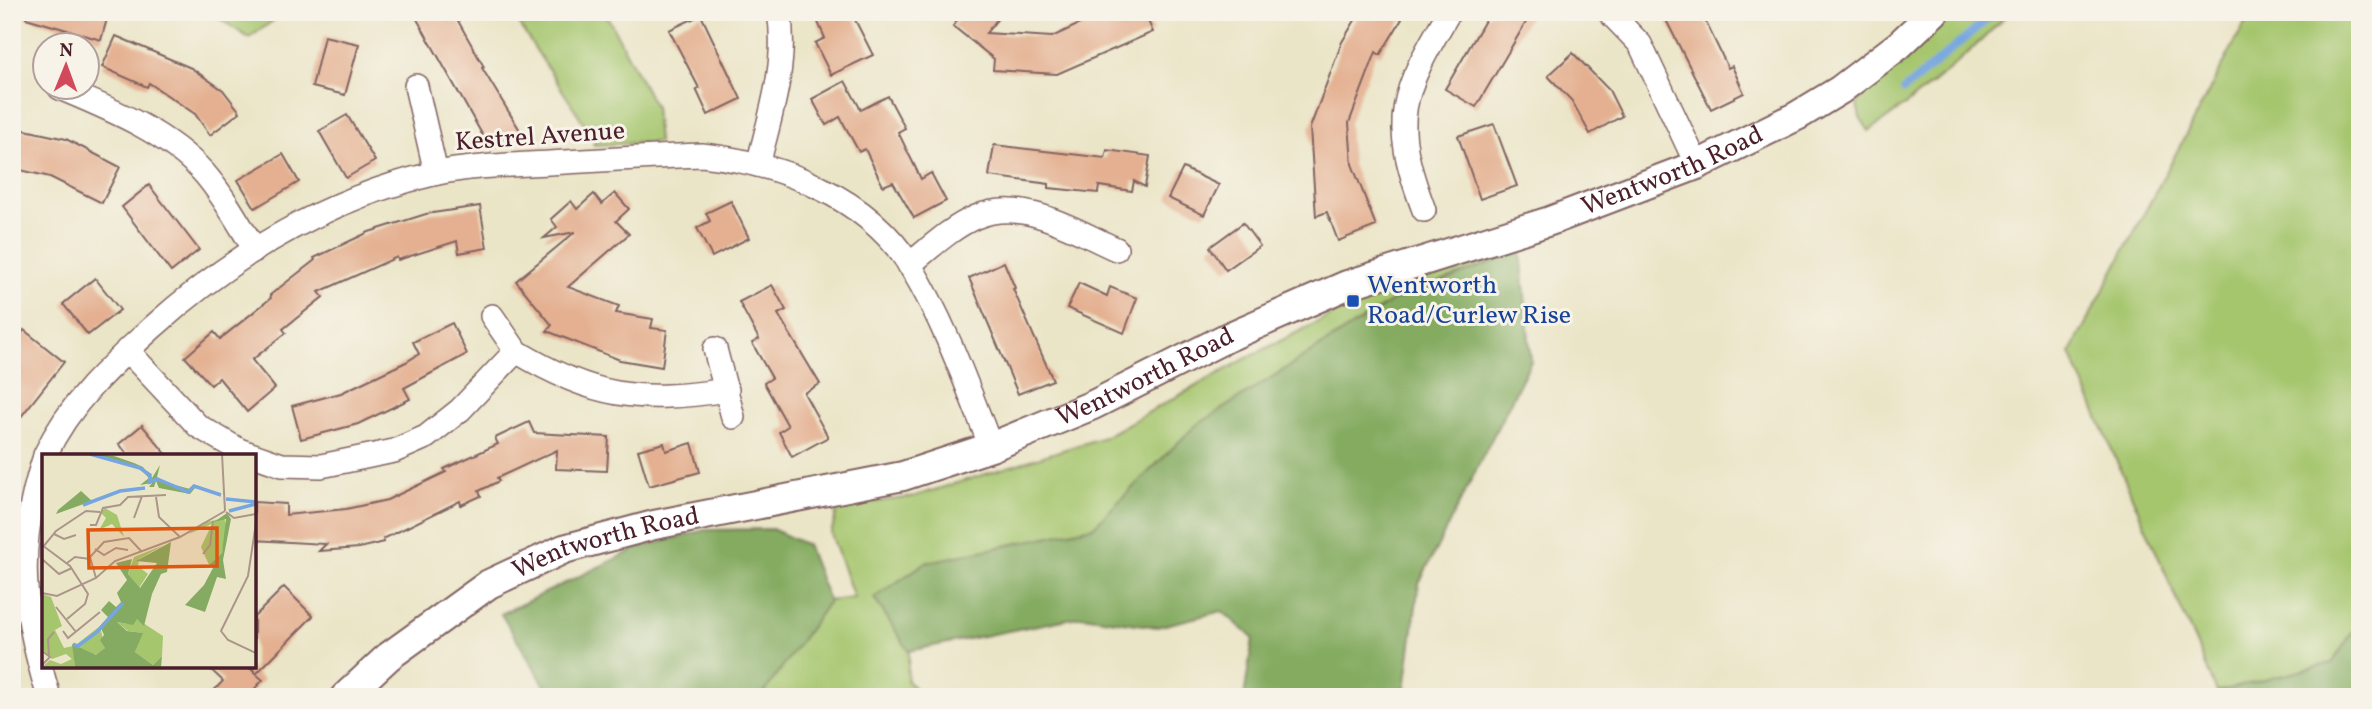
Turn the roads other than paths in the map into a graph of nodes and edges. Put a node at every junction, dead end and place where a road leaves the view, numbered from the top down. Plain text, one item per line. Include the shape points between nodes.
1 (779, 12) edge
2 (1449, 12) edge
3 (1609, 12) edge
4 (1934, 12) edge
5 (416, 86) dead end
6 (94, 102) edge
7 (758, 165) junction
8 (1697, 165) junction
9 (436, 173) junction
10 (1424, 210) dead end
11 (1116, 249) dead end
12 (256, 250) junction
13 (909, 265) junction
14 (492, 316) dead end
15 (715, 349) dead end
16 (127, 350) junction
17 (516, 351) junction
18 (727, 390) junction
19 (733, 417) dead end
20 (991, 447) junction
21 (46, 454) edge
22 (251, 454) edge
23 (256, 456) edge
24 (42, 463) edge
25 (19, 545) edge
26 (49, 697) edge
27 (345, 697) edge

1 - 7 street via 777,84
2 - 10 street via 1417,67 1403,111 1411,176
3 - 8 street via 1640,44
4 - 8 street, Wentworth Road via 1840,90
5 - 9 street
6 - 12 street via 180,150 211,182
7 - 9 street, Kestrel Avenue via 702,155
7 - 13 street, Kestrel Avenue via 833,194 871,220
8 - 20 street, Wentworth Road via 1550,221 1347,285 1226,338 1093,405
9 - 12 street, Kestrel Avenue via 343,202
11 - 13 street via 1042,217 997,210 959,226
12 - 16 street, Kestrel Avenue via 171,310
13 - 20 street, Kestrel Avenue via 951,349
14 - 17 street
15 - 18 street
16 - 21 street, Kestrel Avenue via 70,411
16 - 22 street via 198,426
17 - 18 street via 545,369 611,394 685,396
17 - 23 street via 460,410 426,437 394,451 321,466 282,464
18 - 19 street
20 - 27 street, Wentworth Road via 903,476 654,525 564,550 489,584 388,657
24 - 25 street, Kestrel Avenue
25 - 26 street, Kestrel Avenue via 30,631

